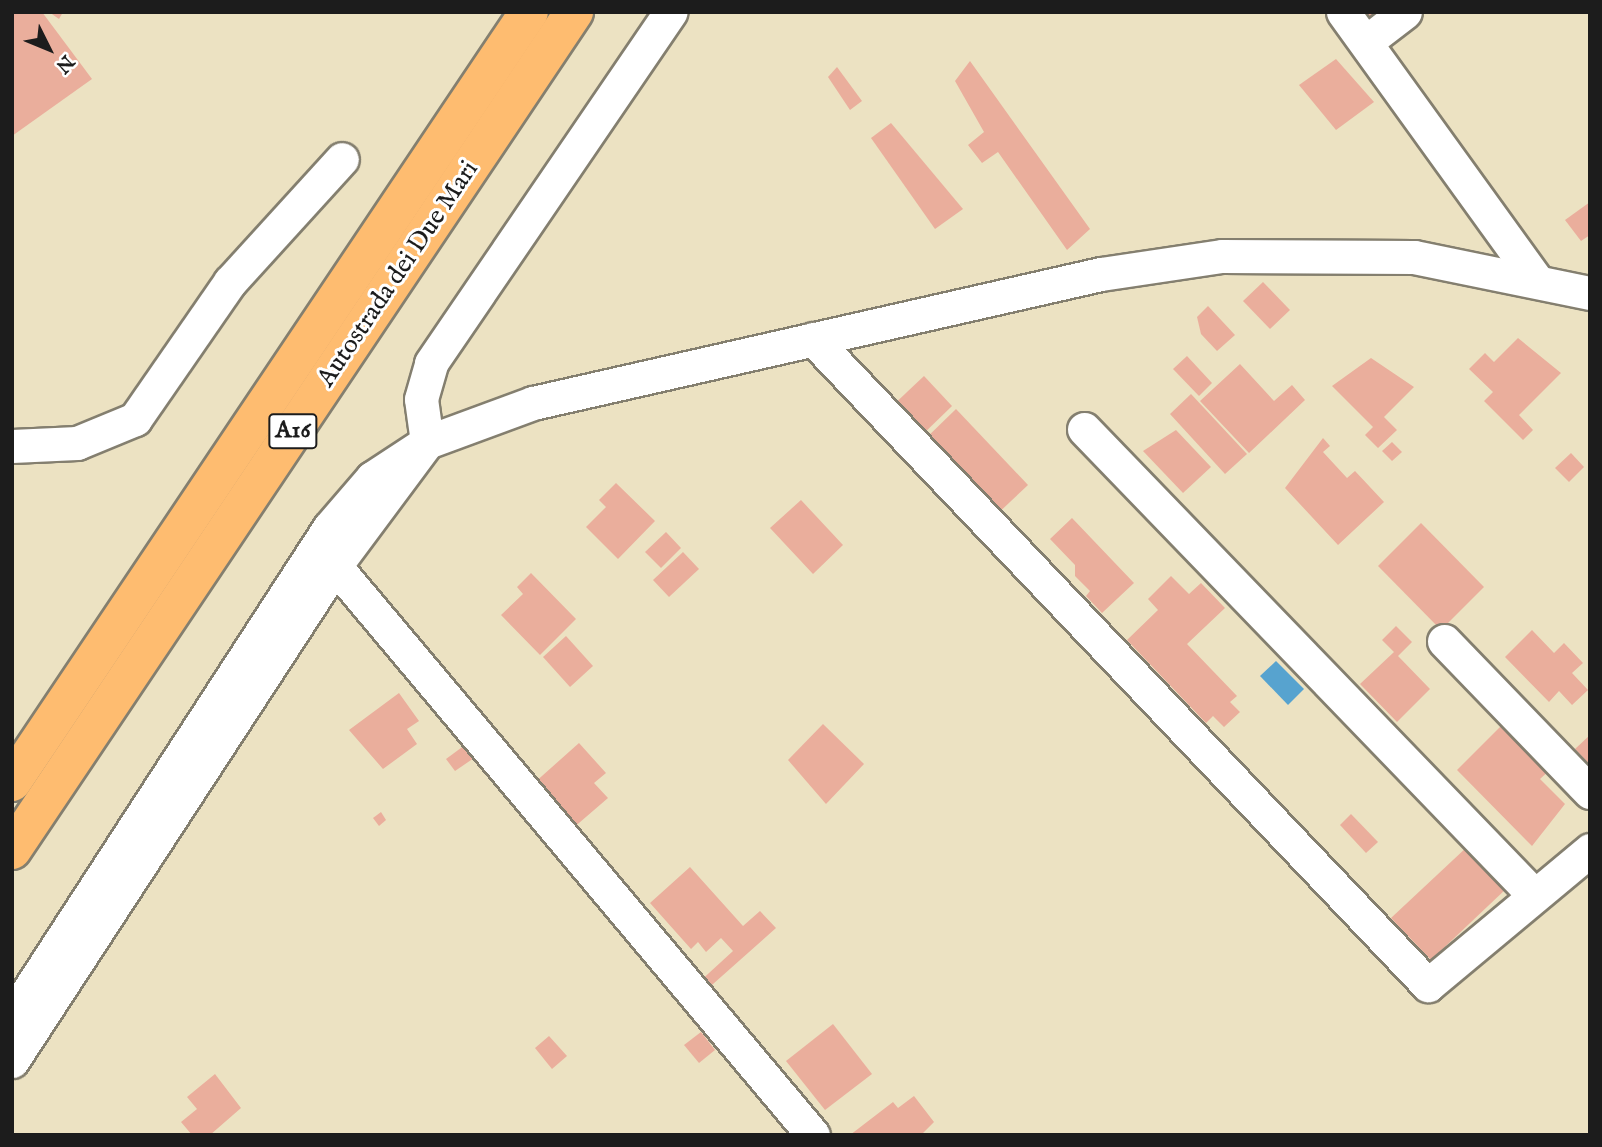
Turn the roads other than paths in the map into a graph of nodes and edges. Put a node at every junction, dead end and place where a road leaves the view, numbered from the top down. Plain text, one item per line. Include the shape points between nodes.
1 (529, 12) edge
2 (574, 12) edge
3 (670, 12) edge
4 (1343, 12) edge
5 (1405, 12) edge
6 (1366, 42) junction
7 (342, 159) dead end
8 (1538, 281) junction
9 (1590, 293) edge
10 (813, 339) junction
11 (1084, 429) dead end
12 (427, 442) junction
13 (12, 446) edge
14 (335, 566) junction
15 (1444, 641) dead end
16 (12, 782) edge
17 (1590, 792) edge
18 (1590, 849) edge
19 (12, 850) edge
20 (1533, 894) junction
21 (12, 1016) edge
22 (12, 1061) edge
23 (813, 1135) edge

1 - 16 highway, Autostrada dei Due Mari / A16
2 - 19 highway, Autostrada dei Due Mari / A16
3 - 12 street via 431,363 421,399
4 - 6 street
5 - 6 street
6 - 8 street
7 - 13 street via 230,282 135,419 77,443
8 - 9 street
8 - 10 street via 1415,257 1222,256 1101,274
10 - 12 street via 533,403
10 - 20 street via 1428,985
11 - 20 street
12 - 14 street
12 - 21 street via 372,478 330,528
14 - 22 street
14 - 23 street
15 - 17 street
18 - 20 street

